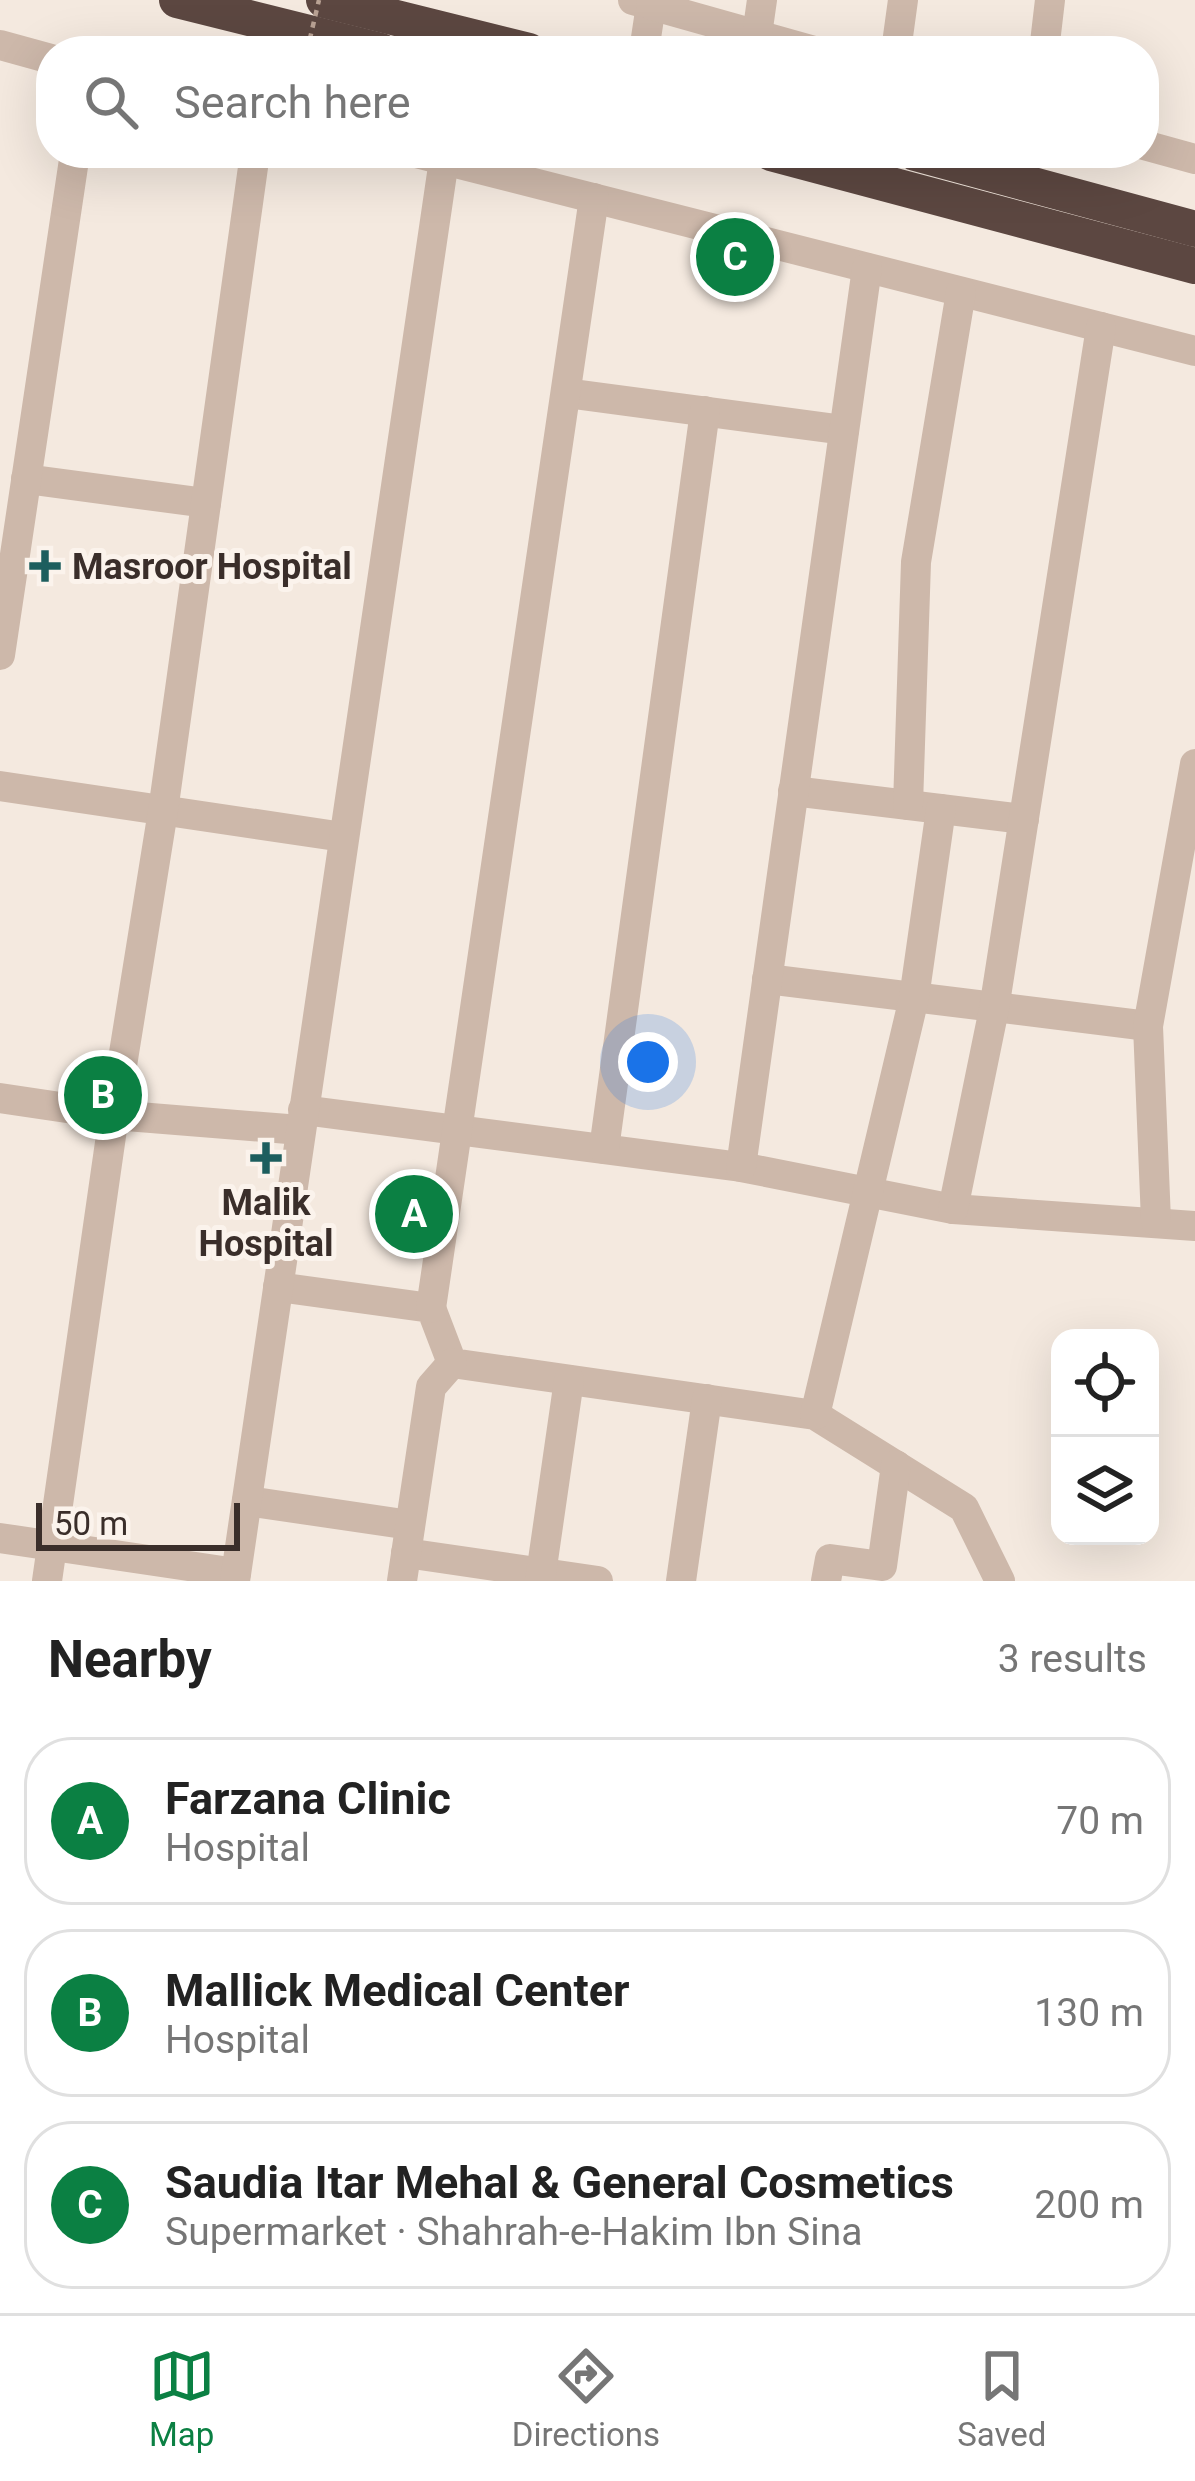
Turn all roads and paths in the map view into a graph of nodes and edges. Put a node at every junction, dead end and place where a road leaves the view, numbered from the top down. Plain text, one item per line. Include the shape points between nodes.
1 (177, 0) edge
2 (322, 0) edge
3 (762, 0) edge
4 (903, 0) edge
5 (1050, 0) edge
6 (642, 2) edge
7 (757, 35) junction
8 (311, 36) edge
9 (321, 36) edge
10 (468, 36) edge
11 (643, 36) edge
12 (761, 36) edge
13 (898, 36) edge
14 (1046, 36) edge
15 (0, 45) edge
16 (36, 55) edge
17 (1159, 149) edge
18 (1195, 159) edge
19 (72, 168) edge
20 (253, 168) edge
21 (433, 168) edge
22 (483, 168) edge
23 (827, 168) edge
24 (970, 168) edge
25 (594, 198) junction
26 (1195, 229) edge
27 (1195, 266) edge
28 (867, 268) junction
29 (961, 292) junction
30 (1101, 327) junction
31 (1195, 351) edge
32 (566, 393) junction
33 (705, 411) junction
34 (844, 430) junction
35 (26, 479) junction
36 (206, 503) junction
37 (0, 655) edge
38 (1195, 764) edge
39 (0, 786) edge
40 (793, 791) junction
41 (908, 805) junction
42 (941, 809) junction
43 (163, 811) junction
44 (1024, 819) junction
45 (343, 837) junction
46 (767, 979) junction
47 (914, 998) junction
48 (994, 1009) junction
49 (1148, 1026) junction
50 (0, 1098) edge
51 (114, 1115) junction
52 (302, 1120) junction
53 (458, 1130) junction
54 (604, 1149) junction
55 (741, 1167) junction
56 (870, 1192) junction
57 (953, 1209) junction
58 (1156, 1221) junction
59 (1195, 1226) edge
60 (278, 1287) junction
61 (431, 1308) junction
62 (452, 1363) junction
63 (569, 1380) junction
64 (707, 1400) junction
65 (815, 1415) junction
66 (896, 1465) junction
67 (247, 1501) junction
68 (0, 1538) edge
69 (55, 1546) junction
70 (406, 1553) edge
71 (236, 1577) edge
72 (540, 1577) edge
73 (47, 1581) edge
74 (598, 1581) edge
75 (681, 1581) edge
76 (826, 1581) edge
77 (1000, 1581) edge

1 - 9 highway
2 - 8 path, bridge
2 - 10 highway
3 - 7 street
4 - 13 street
5 - 14 street
6 - 7 street
6 - 11 street
7 - 12 street
15 - 16 street
17 - 18 street
19 - 35 street
20 - 36 street
21 - 45 street
22 - 25 street
23 - 27 highway
24 - 26 highway
25 - 28 street
25 - 32 street
28 - 29 street
28 - 34 street
29 - 30 street
29 - 41 street via 916,562
30 - 31 street
30 - 44 street
32 - 33 street
32 - 53 street
33 - 34 street
33 - 54 street
34 - 40 street
35 - 36 street
35 - 37 street
36 - 43 street
38 - 49 street
39 - 43 street
40 - 41 street
40 - 46 street
41 - 42 street
42 - 44 street
42 - 47 street
43 - 45 street
43 - 51 street
44 - 48 street
45 - 52 street
46 - 47 street
46 - 55 street
47 - 48 street
47 - 56 street
48 - 49 street
48 - 57 street
49 - 58 street
50 - 51 street
51 - 52 street
51 - 69 street
52 - 53 street
52 - 60 street
53 - 54 street
53 - 61 street
54 - 55 street
55 - 56 street
56 - 57 street
56 - 65 street
57 - 58 street
58 - 59 street
60 - 61 street
60 - 67 street
61 - 62 street
62 - 63 street
62 - 70 street via 431,1387
63 - 64 street
63 - 72 street
64 - 65 street
64 - 75 street
65 - 66 street
66 - 76 street via 883,1566 830,1559
66 - 77 street via 964,1508
67 - 70 street
67 - 71 street
68 - 69 street
69 - 71 street
69 - 73 street
70 - 72 street
72 - 74 street

